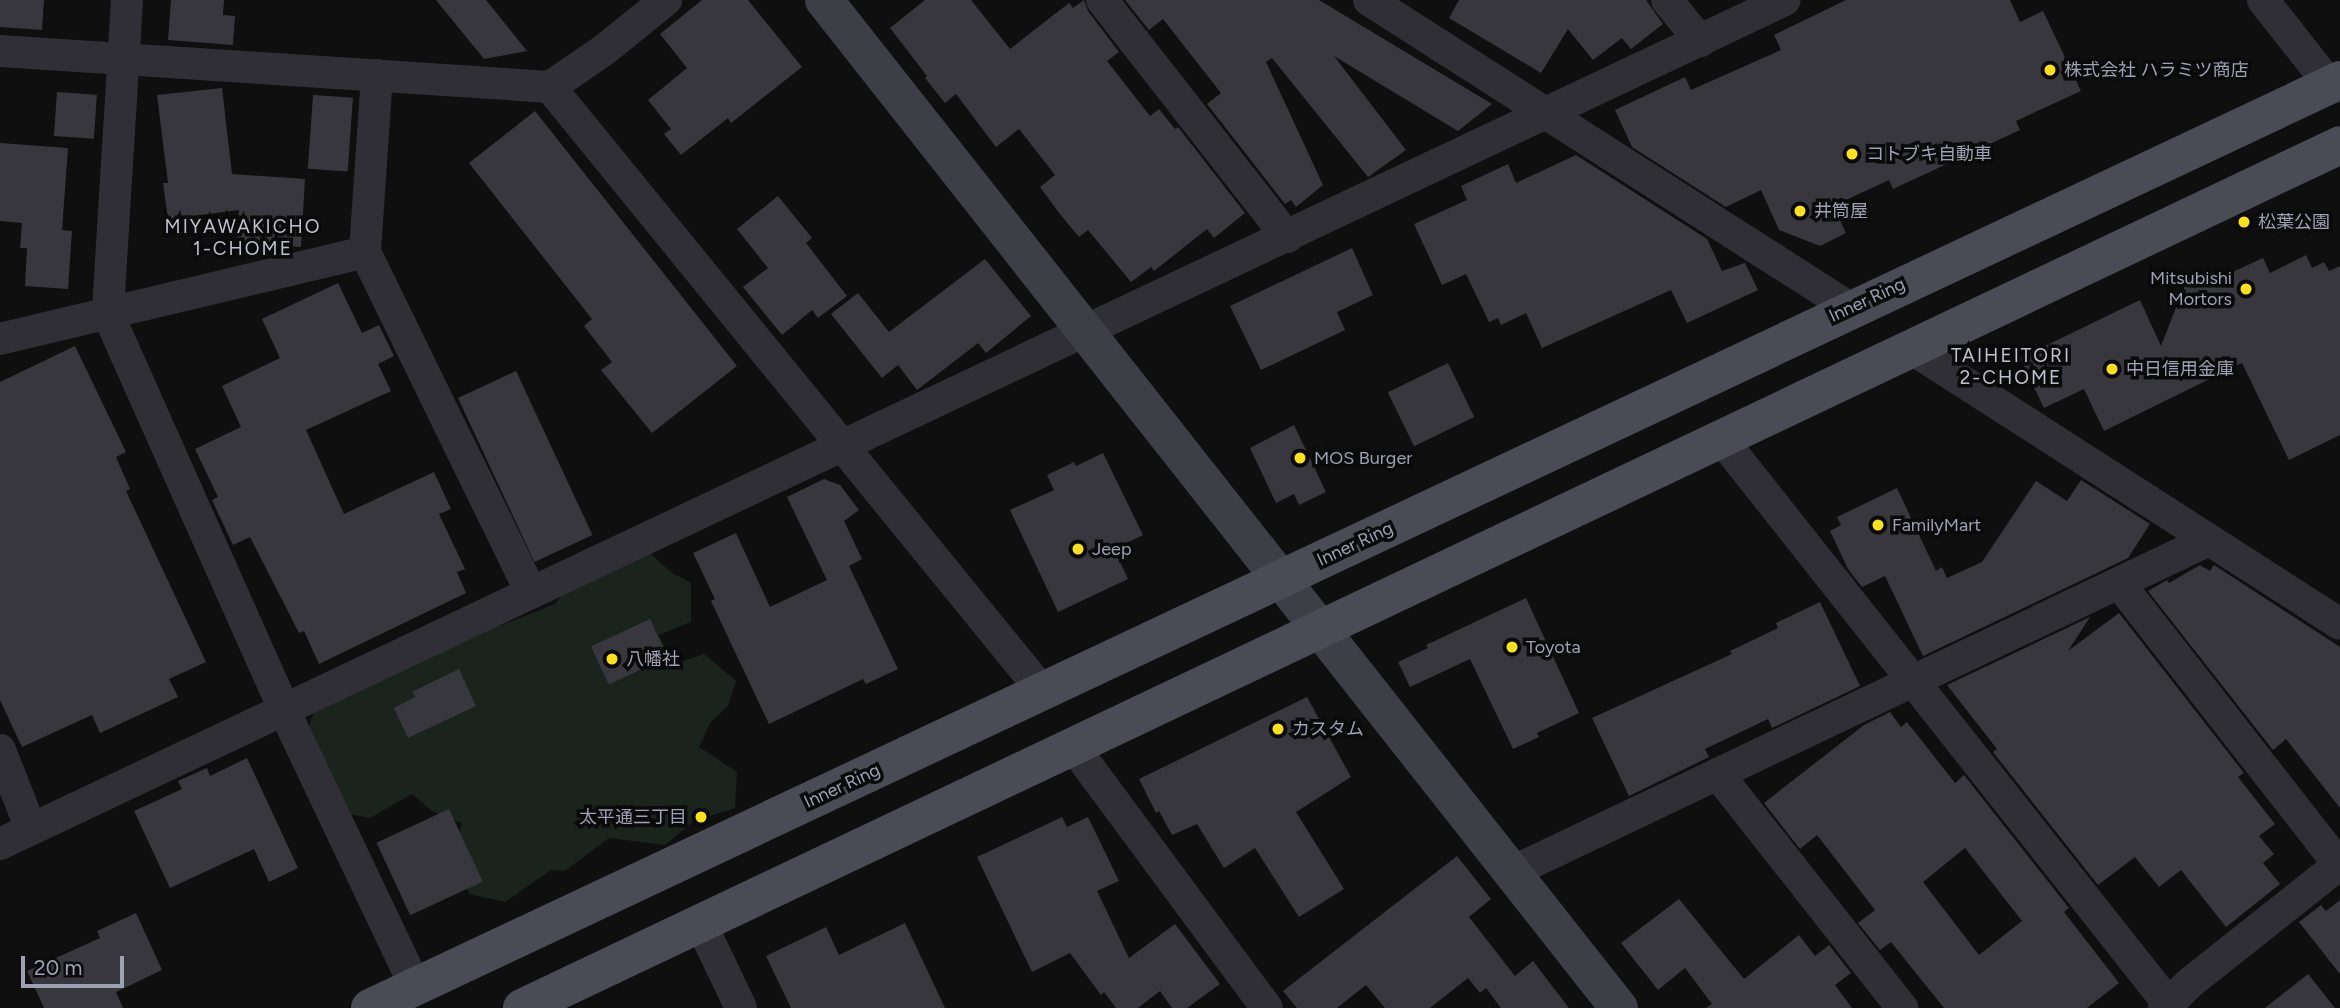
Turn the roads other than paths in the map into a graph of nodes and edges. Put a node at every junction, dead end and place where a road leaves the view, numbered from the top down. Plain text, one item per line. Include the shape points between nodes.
1 (127, 0) edge
2 (666, 0) edge
3 (824, 0) edge
4 (1102, 0) edge
5 (1370, 0) edge
6 (1667, 0) edge
7 (1785, 0) edge
8 (2263, 0) edge
9 (1700, 41) junction
10 (0, 51) edge
11 (123, 59) junction
12 (377, 75) junction
13 (2335, 82) edge
14 (550, 87) junction
15 (1546, 114) junction
16 (2340, 145) edge
17 (1287, 237) junction
18 (365, 252) junction
19 (1850, 308) junction
20 (108, 314) junction
21 (1087, 331) junction
22 (0, 339) edge
23 (1909, 347) junction
24 (1720, 437) junction
25 (844, 446) junction
26 (2209, 540) junction
27 (1283, 578) junction
28 (2119, 583) junction
29 (531, 593) junction
30 (2340, 624) edge
31 (1320, 628) junction
32 (1913, 681) junction
33 (1043, 692) junction
34 (284, 710) junction
35 (1073, 746) junction
36 (0, 750) edge
37 (1718, 774) junction
38 (31, 829) junction
39 (0, 844) edge
40 (2340, 865) edge
41 (1512, 873) junction
42 (700, 922) junction
43 (415, 986) junction
44 (2168, 1006) edge
45 (370, 1008) edge
46 (522, 1008) edge
47 (741, 1008) edge
48 (1267, 1008) edge
49 (1619, 1008) edge
50 (1902, 1008) edge

1 - 11 street
2 - 14 street
3 - 21 street
4 - 17 street
5 - 15 street
6 - 9 street
7 - 9 street
8 - 13 street
9 - 15 street
10 - 11 street
11 - 12 street
11 - 20 street
12 - 14 street
12 - 18 street
13 - 19 main road, Inner Ring
14 - 25 street
15 - 17 street
15 - 19 street
16 - 23 main road
17 - 21 street
18 - 20 street
18 - 29 street
19 - 27 main road, Inner Ring
20 - 22 street
20 - 34 street
21 - 25 street
21 - 27 street
23 - 24 main road
23 - 26 street
24 - 31 main road
24 - 32 street
25 - 29 street
25 - 33 street
26 - 28 street
26 - 30 street
27 - 31 street
27 - 33 main road, Inner Ring
28 - 32 street
28 - 40 street
29 - 34 street
31 - 35 main road
31 - 41 street
32 - 37 street
32 - 44 street
33 - 43 main road, Inner Ring
34 - 38 street
34 - 43 street
35 - 42 main road
35 - 48 street
36 - 38 street
37 - 41 street
37 - 50 street
38 - 39 street
40 - 44 street
41 - 49 street
42 - 46 main road
42 - 47 street
43 - 45 main road, Inner Ring

